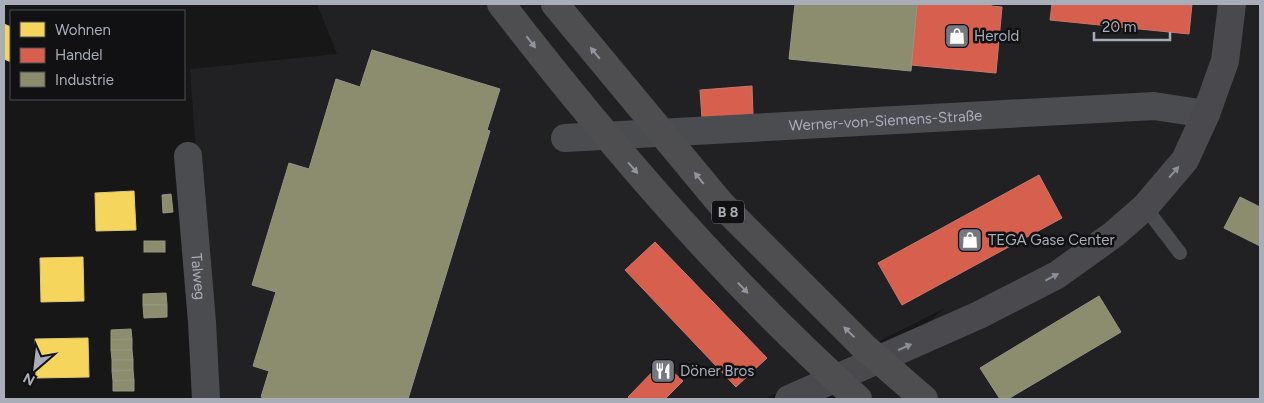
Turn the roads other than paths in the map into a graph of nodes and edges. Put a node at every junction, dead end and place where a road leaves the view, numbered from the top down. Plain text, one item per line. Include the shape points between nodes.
1 (501, 4) edge
2 (555, 4) edge
3 (1232, 4) edge
4 (1206, 114) junction
5 (565, 138) dead end
6 (188, 156) dead end
7 (1144, 206) junction
8 (1180, 253) dead end
9 (206, 399) edge
10 (789, 399) edge
11 (858, 399) edge
12 (924, 399) edge

1 -> 11 highway, B 8, bridge via 618,151 692,234
12 -> 2 highway, B 8, bridge via 863,346 721,204
3 - 4 street via 1225,61
4 - 5 street, Werner-von-Siemens-Straße via 1154,106
7 -> 4 street via 1185,160
6 - 9 street, Talweg
7 - 8 lane
10 -> 7 street via 1057,275 1114,234

